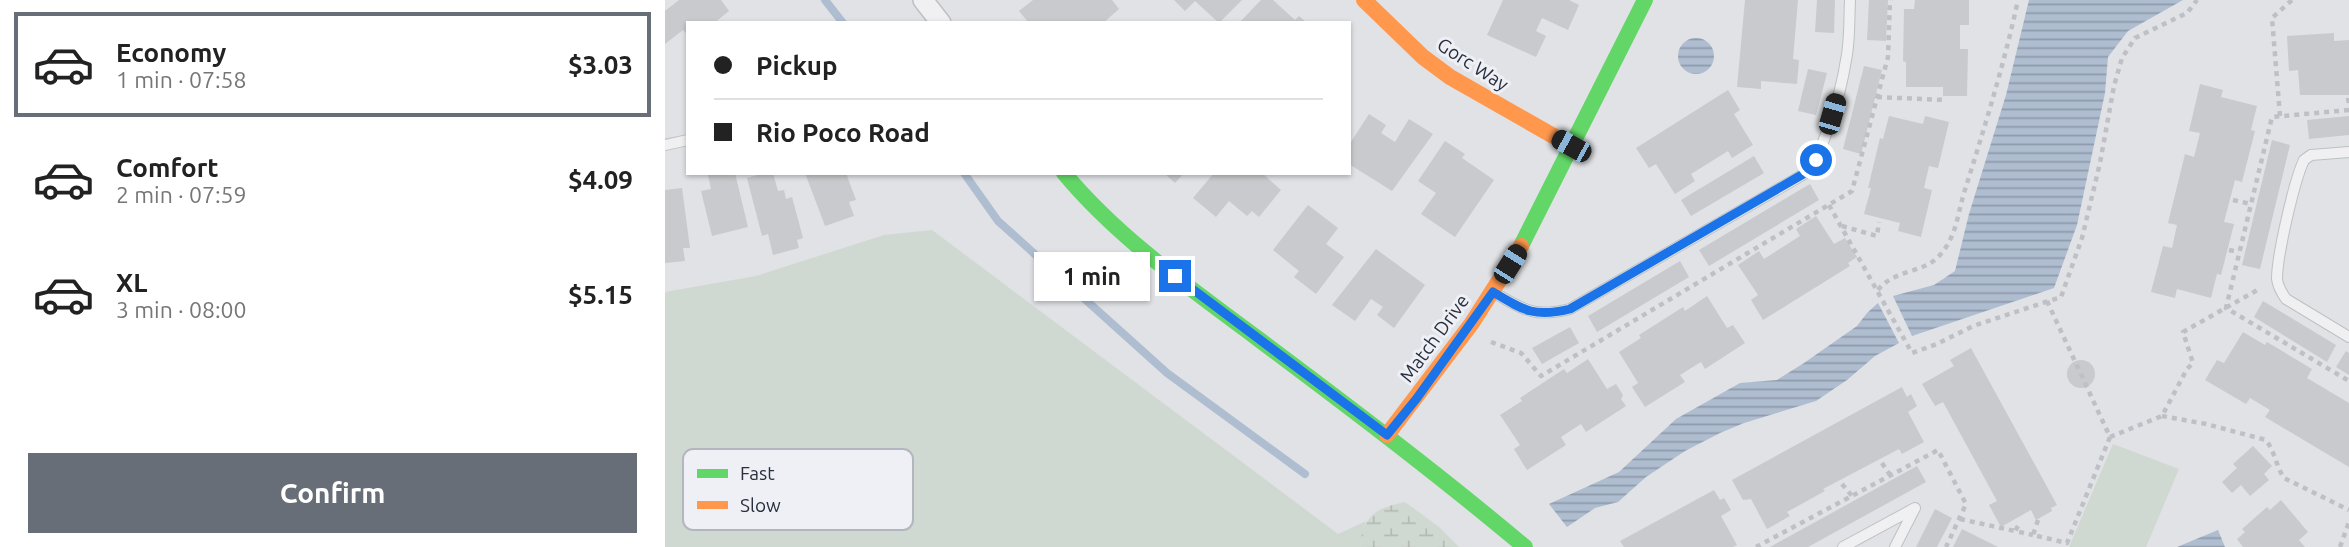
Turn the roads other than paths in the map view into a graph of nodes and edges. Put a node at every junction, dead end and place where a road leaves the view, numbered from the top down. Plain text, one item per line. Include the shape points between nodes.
1 (923, 0) edge
2 (1364, 0) edge
3 (1645, 0) edge
4 (1850, 0) edge
5 (939, 21) edge
6 (686, 140) edge
7 (665, 145) edge
8 (1571, 146) junction
9 (2349, 152) edge
10 (1066, 175) edge
11 (1493, 292) junction
12 (2349, 337) edge
13 (1387, 435) junction
14 (1525, 547) edge
15 (1843, 547) edge
16 (1895, 547) edge

1 - 5 street
2 - 8 street, Gorc Way via 1450,77
3 - 8 street, Match Drive
4 - 11 lane via 1846,61 1824,141 1805,173 1570,309 1533,313
6 - 7 lane
8 - 11 street, Match Drive
9 - 12 lane via 2311,155 2304,160 2277,278 2286,299
10 - 13 street via 1175,276
11 - 13 street, Match Drive
13 - 14 street
15 - 16 lane via 1915,508

